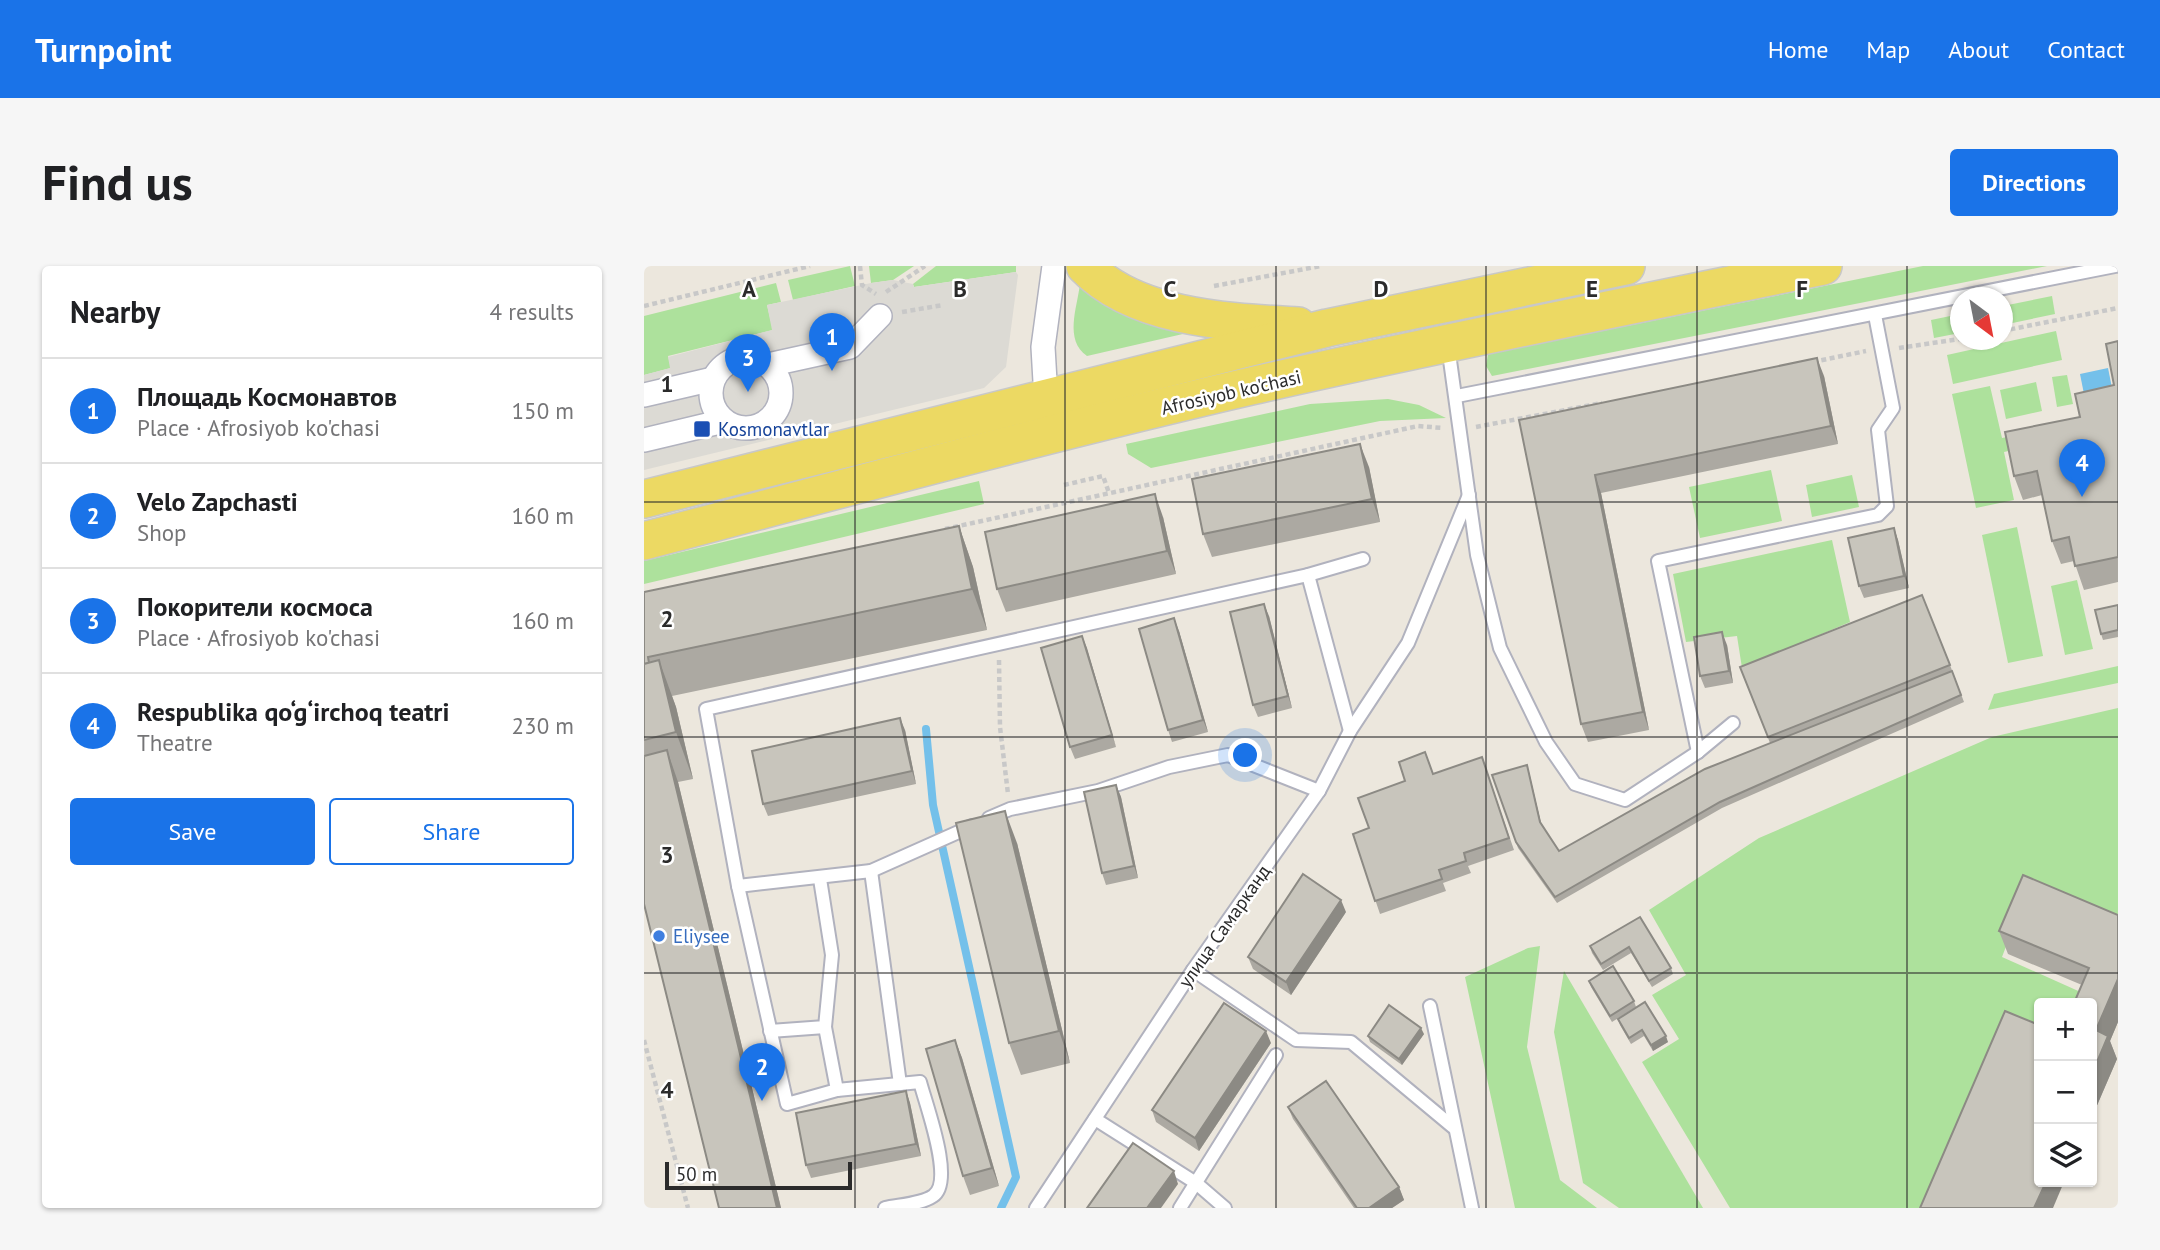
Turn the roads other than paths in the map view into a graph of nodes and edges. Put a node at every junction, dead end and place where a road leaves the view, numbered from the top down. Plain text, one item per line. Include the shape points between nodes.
1 (1054, 266) edge
2 (1085, 266) edge
3 (1626, 266) edge
4 (1823, 266) edge
5 (2115, 266) edge
6 (878, 305) road end
7 (1875, 315) junction
8 (1327, 328) junction
9 (1447, 342) junction
10 (768, 365) junction
11 (713, 379) junction
12 (644, 396) edge
13 (1457, 396) junction
14 (1050, 416) junction
15 (724, 421) junction
16 (644, 440) edge
17 (1469, 495) junction
18 (644, 499) edge
19 (644, 541) edge
20 (1363, 559) dead end
21 (1308, 575) junction
22 (1733, 723) dead end
23 (1350, 731) junction
24 (1698, 752) junction
25 (1319, 791) junction
26 (872, 871) junction
27 (820, 879) junction
28 (738, 886) junction
29 (1192, 970) junction
30 (1430, 1006) dead end
31 (825, 1027) junction
32 (770, 1031) junction
33 (1276, 1055) dead end
34 (900, 1084) junction
35 (837, 1090) junction
36 (1094, 1119) junction
37 (1453, 1127) junction
38 (1196, 1183) junction
39 (885, 1208) edge
40 (1036, 1208) edge
41 (1180, 1208) edge
42 (1225, 1208) edge
43 (1472, 1208) edge

1 - 14 street via 1043,347
2 - 8 main road via 1122,293 1169,309
3 - 8 main road, Afrosiyob ko'chasi
4 - 9 main road, Afrosiyob ko'chasi
5 - 7 lane
6 - 10 street via 850,347
7 - 13 lane
7 - 24 lane via 1893,408 1878,430 1888,506 1878,515 1658,561
8 - 14 main road, Afrosiyob ko'chasi
9 - 13 lane
9 - 14 main road, Afrosiyob ko'chasi
10 - 11 street via 737,358
10 - 15 street via 781,394 774,414 755,427
11 - 12 street
11 - 15 street via 712,402
13 - 17 lane
14 - 18 main road, Afrosiyob ko'chasi
14 - 19 main road, Afrosiyob ko'chasi
15 - 16 street
17 - 23 lane, улица Самарканд via 1408,643
17 - 24 lane via 1477,555 1500,648 1546,742 1575,784 1625,800
20 - 21 lane
21 - 23 lane
21 - 28 lane via 706,709
22 - 24 lane
23 - 25 lane, улица Самарканд
25 - 26 lane via 1228,755 1169,767 1098,791 1010,809
25 - 29 lane, улица Самарканд
26 - 27 lane
26 - 34 lane
27 - 28 lane
27 - 31 lane via 832,955
28 - 32 lane
29 - 36 lane, улица Самарканд
29 - 37 lane via 1296,1040 1351,1042
30 - 37 lane
31 - 32 lane
31 - 35 lane
32 - 35 lane via 787,1104
33 - 38 lane
34 - 35 lane
34 - 39 lane via 920,1082 942,1166 942,1184 933,1196
36 - 38 lane
36 - 40 lane, улица Самарканд
37 - 43 lane
38 - 41 lane
38 - 42 lane

